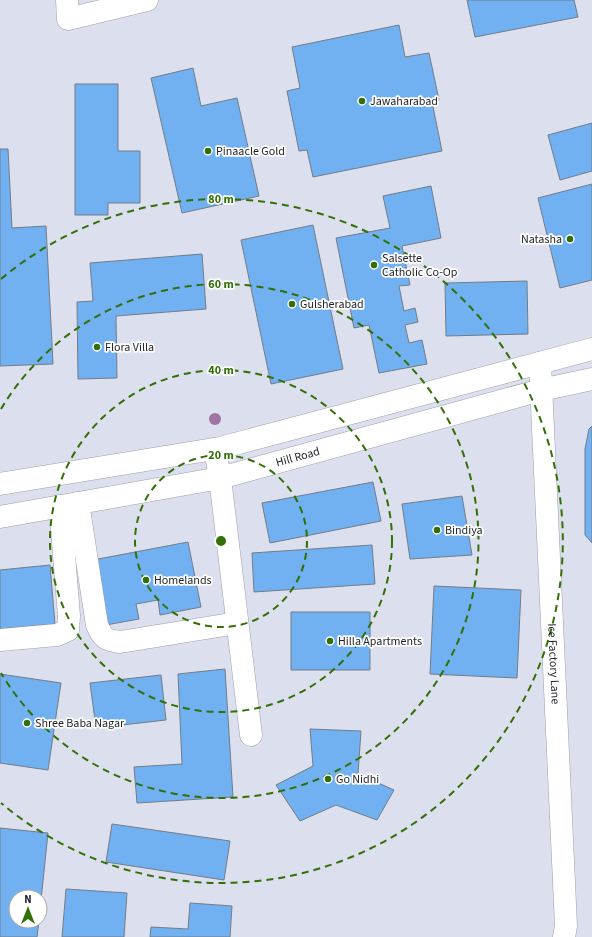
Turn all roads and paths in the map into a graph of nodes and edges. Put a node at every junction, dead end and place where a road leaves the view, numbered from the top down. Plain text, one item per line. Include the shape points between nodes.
1 (147, 0) edge
2 (68, 10) edge
3 (592, 349) edge
4 (540, 363) junction
5 (592, 379) edge
6 (541, 390) junction
7 (215, 449) junction
8 (220, 478) junction
9 (0, 484) edge
10 (69, 504) junction
11 (0, 517) edge
12 (238, 623) junction
13 (0, 640) edge
14 (250, 735) dead end
15 (564, 937) edge

1 - 2 street
3 - 4 street
4 - 6 street, Ice Factory Lane
4 - 7 street
5 - 6 street, Hill Road
6 - 8 street, Hill Road
6 - 15 street, Ice Factory Lane via 566,926
7 - 8 street
7 - 9 street
8 - 10 street, Hill Road
8 - 12 street
10 - 11 street, Hill Road
10 - 12 street via 98,625 108,641 120,642
10 - 13 street via 68,630 57,635
12 - 14 street

